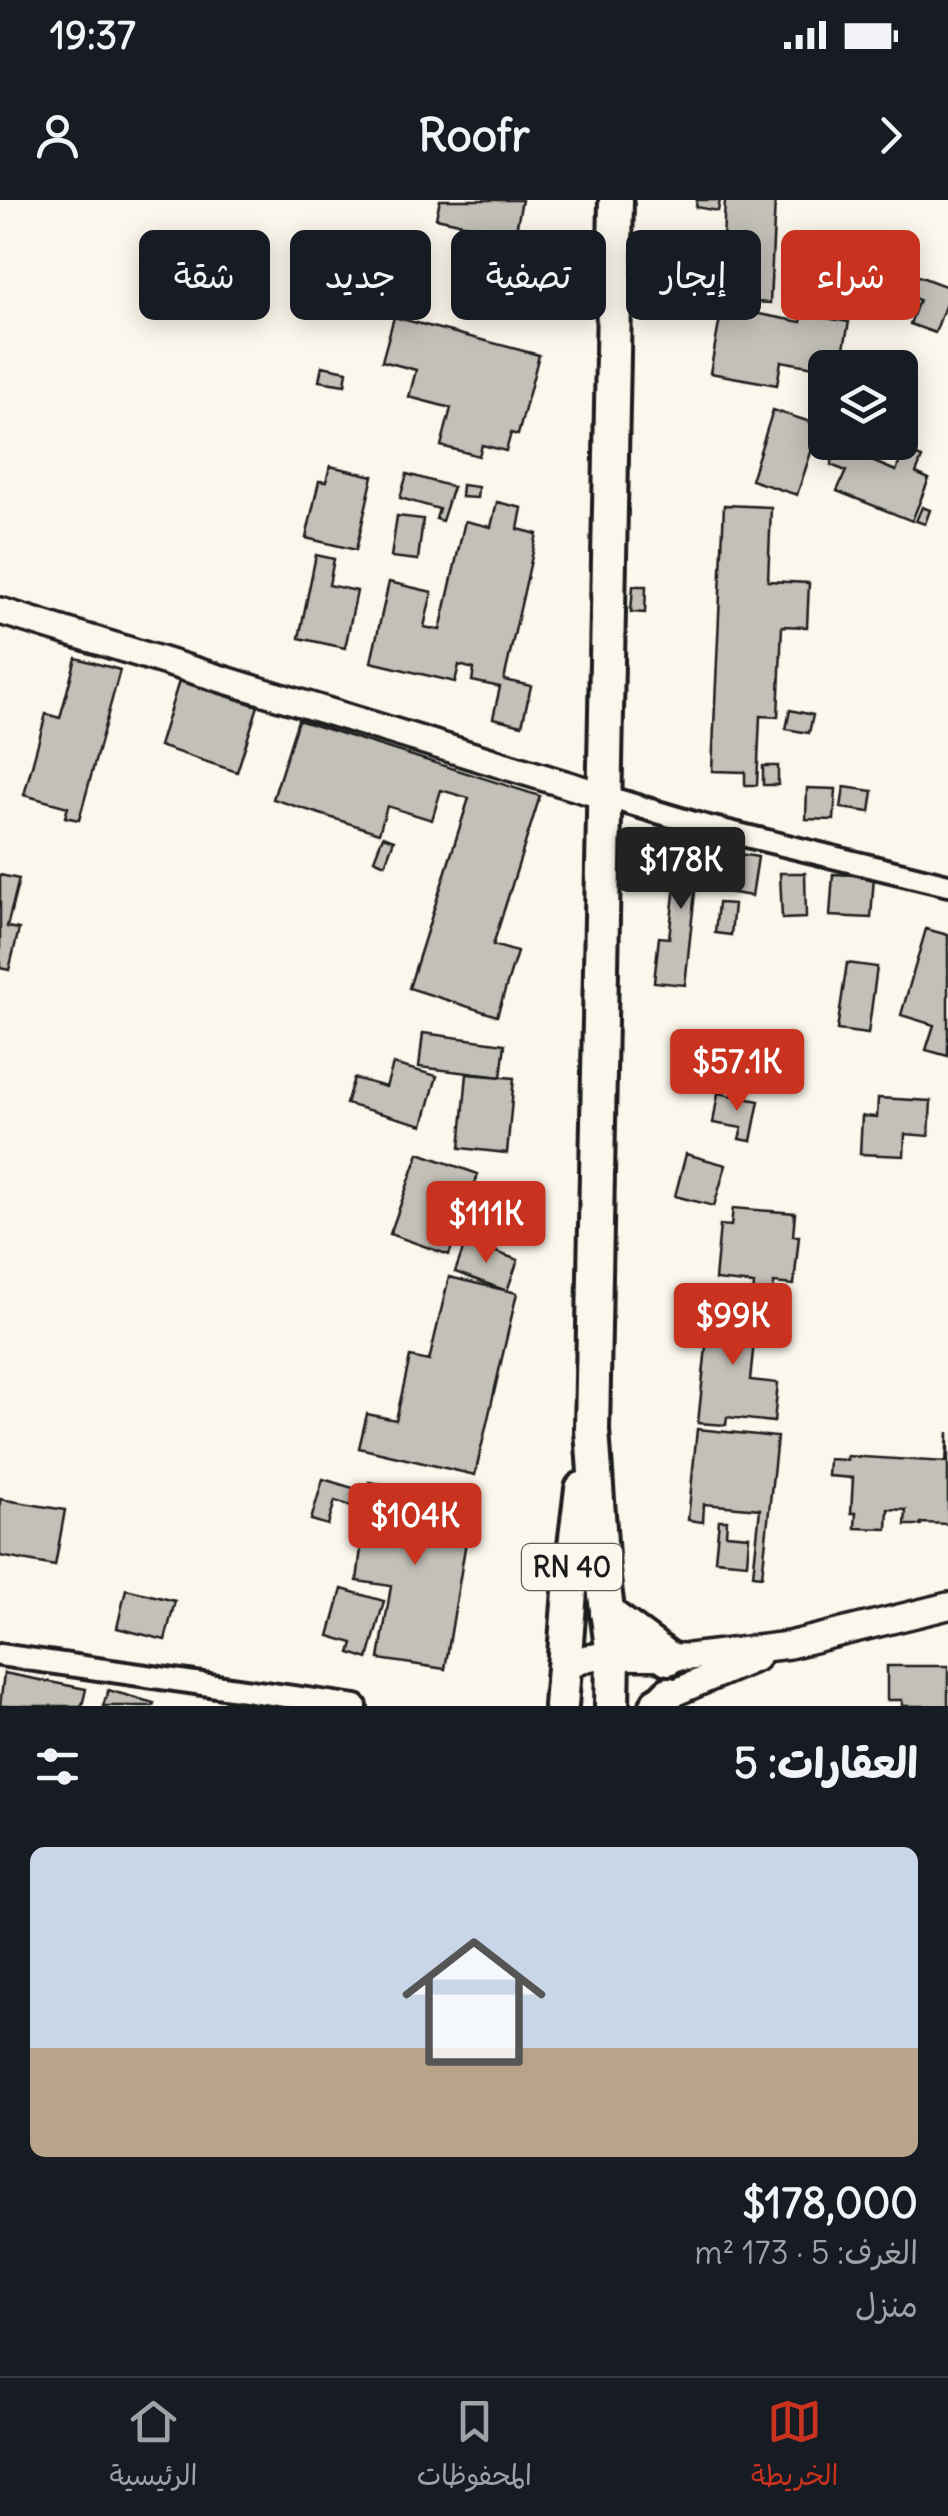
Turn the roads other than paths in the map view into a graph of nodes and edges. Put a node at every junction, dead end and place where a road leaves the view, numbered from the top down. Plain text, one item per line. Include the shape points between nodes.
1 (616, 200) edge
2 (0, 612) edge
3 (604, 796) junction
4 (948, 885) edge
5 (592, 1430) junction
6 (948, 1606) edge
7 (606, 1614) junction
8 (789, 1645) junction
9 (0, 1655) edge
10 (613, 1656) junction
11 (668, 1658) junction
12 (564, 1668) junction
13 (657, 1702) edge
14 (356, 1706) edge
15 (561, 1706) edge
16 (612, 1706) edge

1 - 3 main road, RN 40
2 - 3 street
3 - 4 street
3 - 5 main road, RN 40
5 - 7 main road, RN 40
5 - 12 main road, RN 40
6 - 8 street
7 - 10 main road, RN 40
7 - 11 main road
8 - 11 street
8 - 13 street
9 - 14 street
10 - 11 street
10 - 12 street
10 - 16 main road, RN 40
12 - 15 main road, RN 40

